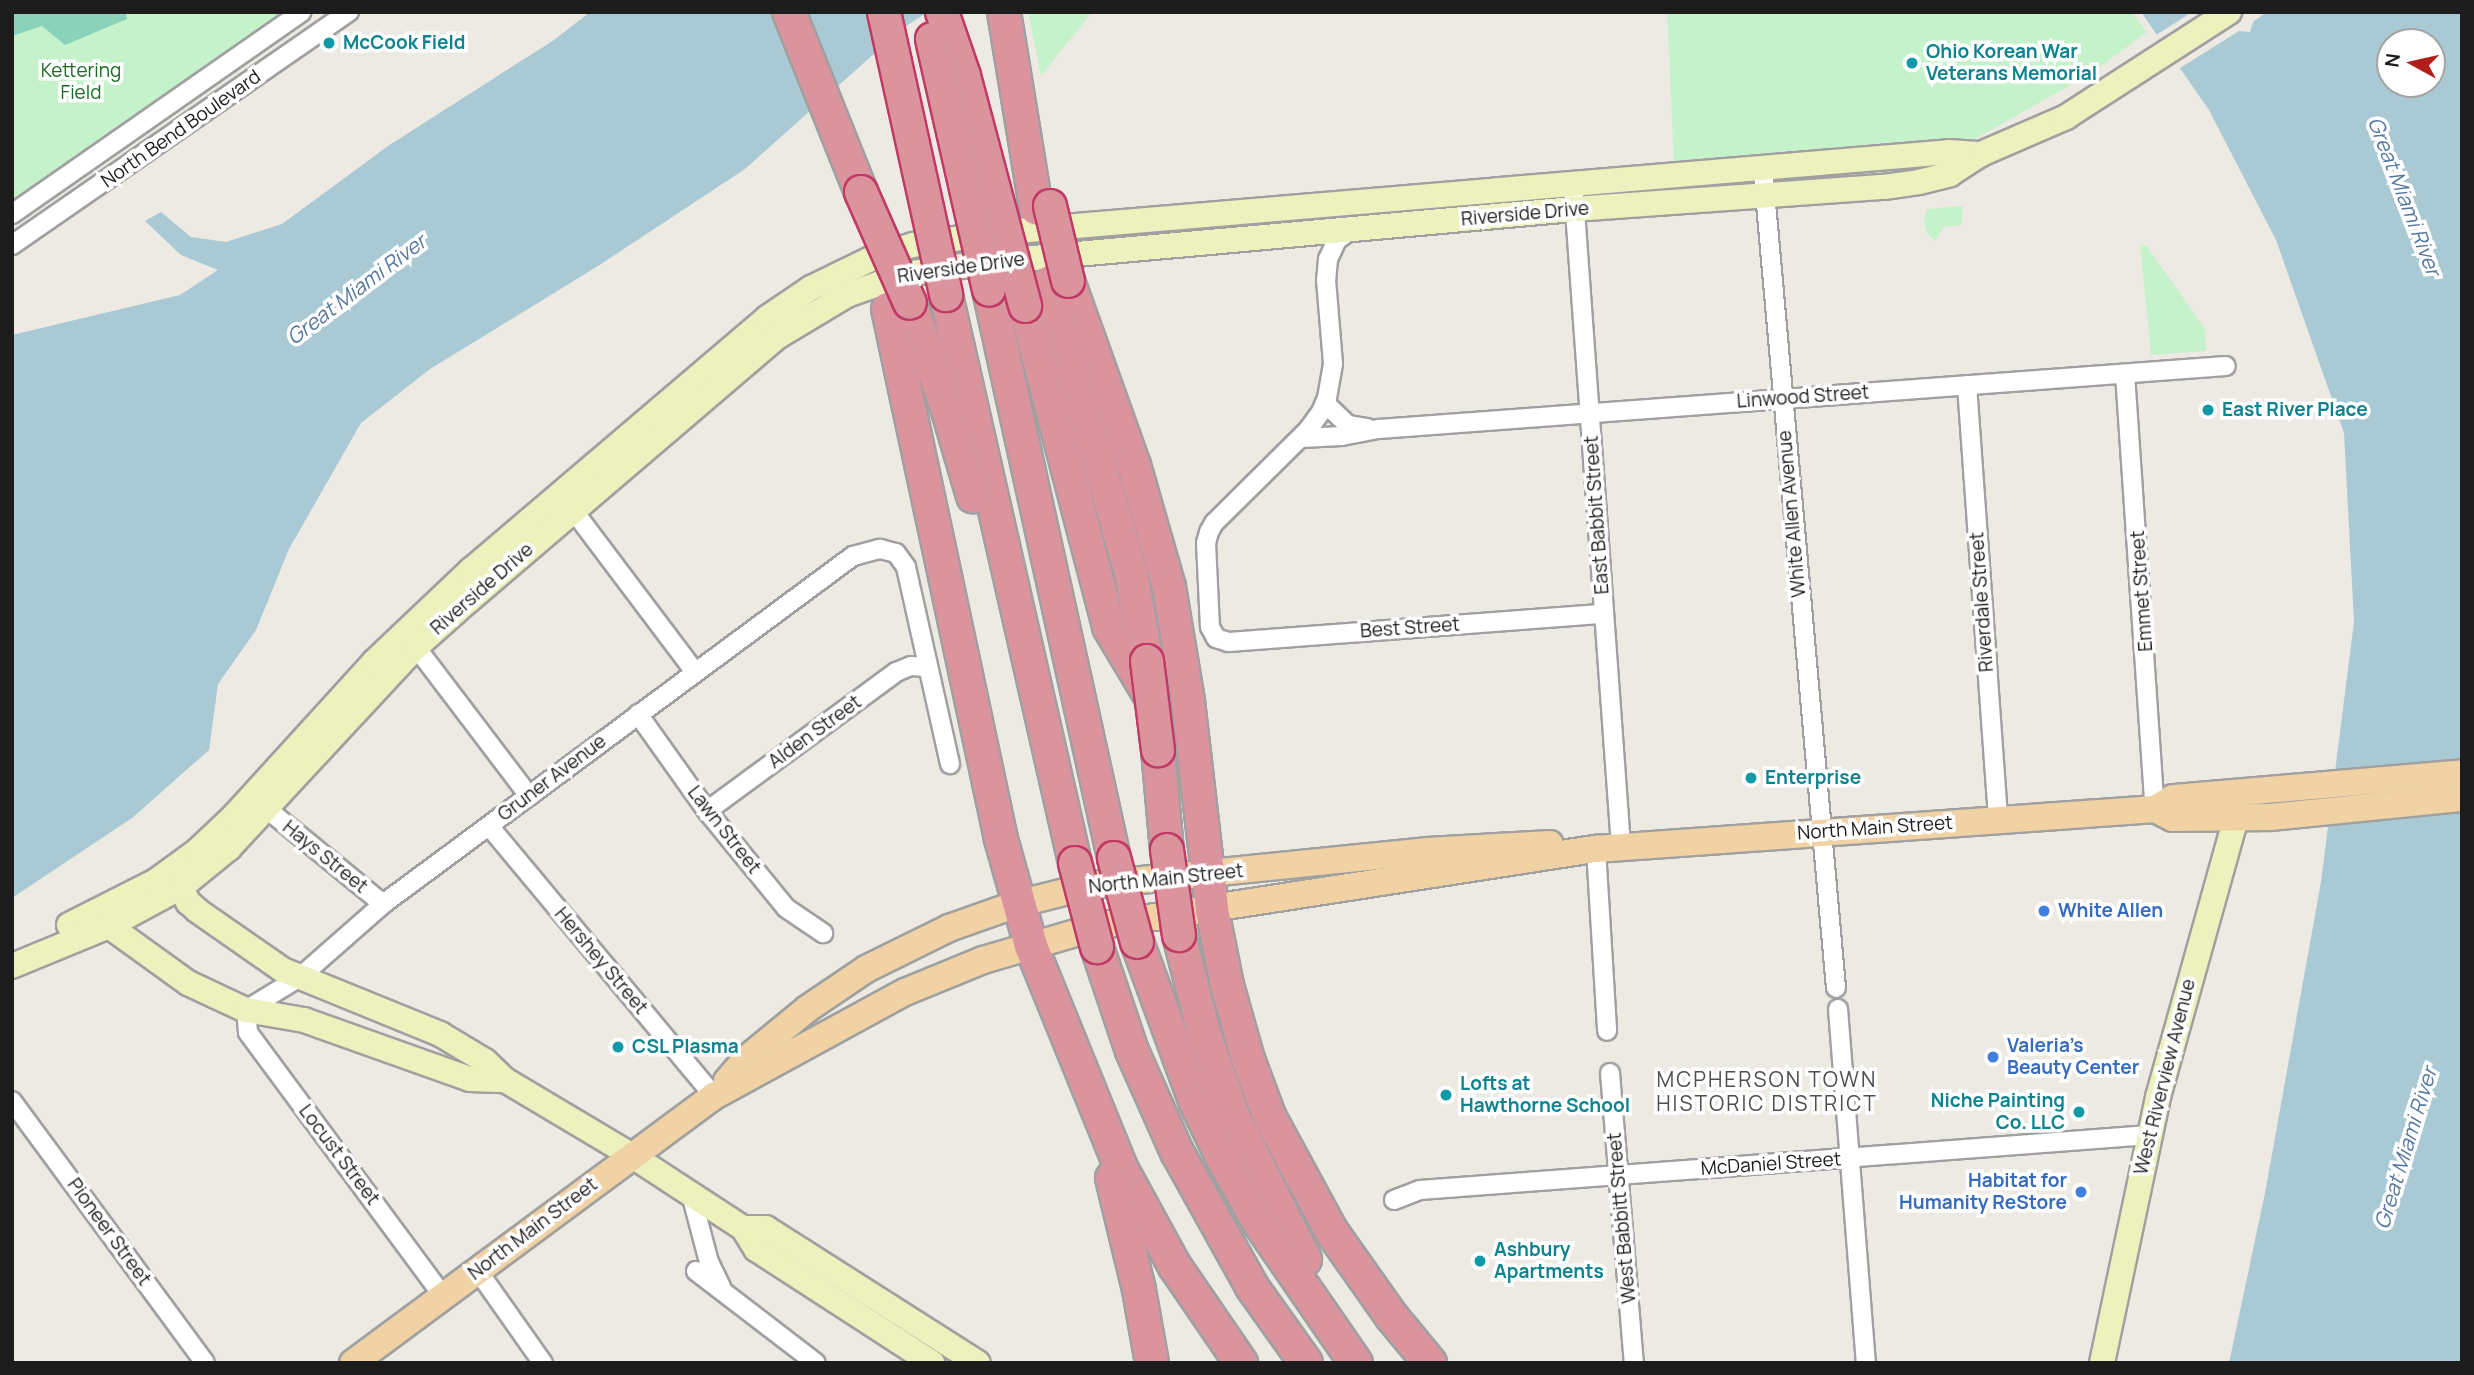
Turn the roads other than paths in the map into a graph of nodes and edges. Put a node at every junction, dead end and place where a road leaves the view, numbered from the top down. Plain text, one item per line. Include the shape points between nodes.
1 (302, 12) edge
2 (349, 12) edge
3 (776, 12) edge
4 (789, 12) edge
5 (884, 12) edge
6 (926, 12) edge
7 (942, 12) edge
8 (1004, 12) edge
9 (2229, 12) edge
10 (822, 88) junction
11 (1981, 154) junction
12 (1763, 170) junction
13 (1573, 183) junction
14 (1764, 196) junction
15 (1574, 209) junction
16 (12, 214) edge
17 (1349, 231) junction
18 (12, 245) edge
19 (1059, 282) junction
20 (899, 306) junction
21 (2227, 366) dead end
22 (2125, 373) junction
23 (1967, 385) junction
24 (1782, 399) junction
25 (1325, 403) junction
26 (1589, 413) junction
27 (1379, 429) junction
28 (1301, 438) junction
29 (573, 510) junction
30 (1014, 601) junction
31 (1604, 614) junction
32 (416, 647) junction
33 (927, 667) junction
34 (695, 672) junction
35 (638, 714) junction
36 (950, 764) dead end
37 (2462, 773) edge
38 (1196, 782) junction
39 (529, 796) junction
40 (2462, 799) edge
41 (2236, 806) junction
42 (267, 809) junction
43 (2155, 809) junction
44 (707, 811) junction
45 (1998, 818) junction
46 (489, 826) junction
47 (1821, 832) junction
48 (1609, 848) junction
49 (1207, 875) junction
50 (181, 887) junction
51 (383, 904) junction
52 (1017, 904) junction
53 (1212, 910) junction
54 (109, 926) junction
55 (823, 933) dead end
56 (1031, 946) junction
57 (12, 950) edge
58 (12, 966) edge
59 (300, 977) junction
60 (1836, 988) dead end
61 (1838, 1009) dead end
62 (246, 1010) junction
63 (1607, 1031) dead end
64 (1610, 1073) dead end
65 (505, 1080) junction
66 (714, 1096) junction
67 (12, 1101) edge
68 (1103, 1125) junction
69 (2149, 1135) junction
70 (631, 1155) junction
71 (1850, 1158) junction
72 (1620, 1175) junction
73 (691, 1194) junction
74 (1394, 1200) dead end
75 (743, 1228) junction
76 (478, 1270) junction
77 (696, 1271) dead end
78 (723, 1292) junction
79 (443, 1296) junction
80 (1312, 1302) junction
81 (368, 1358) edge
82 (205, 1363) edge
83 (543, 1363) edge
84 (816, 1363) edge
85 (932, 1363) edge
86 (978, 1363) edge
87 (1152, 1363) edge
88 (1241, 1363) edge
89 (1306, 1363) edge
90 (1356, 1363) edge
91 (1430, 1363) edge
92 (1634, 1363) edge
93 (1866, 1363) edge
94 (2102, 1363) edge

1 - 16 street, North Bend Boulevard
2 - 18 street, North Bend Boulevard
3 - 10 highway
4 - 10 highway
5 - 30 highway, bridge
6 - 80 highway, bridge via 1114,858 1137,942 1196,1103 1260,1224
7 - 38 highway, bridge via 964,76 1109,627 1185,752
8 - 19 highway, bridge
9 - 11 main road, Riverside Drive via 2043,129
10 - 20 highway, bridge
11 - 12 main road, Riverside Drive via 1950,152
11 - 14 main road, Riverside Drive via 1950,174 1919,182
12 - 13 main road, Riverside Drive
12 - 14 street, White Allen Avenue
13 - 15 street, East Babbit Street
13 - 57 main road, Riverside Drive via 993,233 913,245 846,269 767,318 436,601 197,851 118,903
14 - 15 main road, Riverside Drive
14 - 24 street, White Allen Avenue
15 - 17 main road, Riverside Drive
15 - 26 street, East Babbit Street
17 - 25 street via 1337,240 1328,259 1333,364
17 - 29 main road, Riverside Drive via 989,262 922,270 886,280 820,308 777,337
19 - 38 highway via 1134,465 1156,537 1179,637
19 - 80 highway, bridge via 1071,365 1130,573 1147,661 1179,935 1219,1079 1255,1164 1304,1256
20 - 30 highway via 948,411 987,552
20 - 52 highway
21 - 22 street, Linwood Street
22 - 23 street, Linwood Street
22 - 43 street, Emmet Street
23 - 24 street, Linwood Street
23 - 45 street, Riverdale Street
24 - 26 street, Linwood Street
24 - 47 street, White Allen Avenue
25 - 27 street, Linwood Street via 1348,425
25 - 28 street
26 - 27 street, Linwood Street
26 - 31 street, East Babbit Street
27 - 28 street, Linwood Street
28 - 31 street, Best Street via 1209,532 1210,627 1216,638 1228,642
29 - 32 main road, Riverside Drive
29 - 34 street
30 - 89 highway, bridge via 1097,947 1146,1086 1187,1172 1252,1287
31 - 48 street, East Babbit Street
32 - 39 street
32 - 42 main road, Riverside Drive
33 - 34 street, Gruner Avenue via 906,566 896,553 880,549 845,561
33 - 36 street
33 - 44 street, Alden Street via 911,666 896,672
34 - 35 street, Gruner Avenue
35 - 39 street, Gruner Avenue
35 - 44 street, Lawn Street
37 - 41 main road, North Main Street via 2273,790
38 - 49 highway
39 - 46 street, Gruner Avenue
40 - 41 main road, North Main Street via 2271,817
41 - 43 main road, North Main Street via 2173,818
41 - 69 main road, West Riverview Avenue
42 - 50 main road, Riverside Drive
42 - 51 street, Hays Street
43 - 45 main road, North Main Street
44 - 55 street, Lawn Street via 786,908
45 - 47 main road, North Main Street
46 - 51 street, Gruner Avenue
46 - 66 street, Hershey Street
47 - 48 main road, North Main Street
47 - 60 street, White Allen Avenue
48 - 49 main road, North Main Street via 1541,843
48 - 53 main road, North Main Street
48 - 63 street
49 - 52 main road, North Main Street via 1092,885
49 - 53 highway
50 - 54 main road, Riverside Drive
50 - 59 main road via 188,902 206,918
51 - 59 street, Gruner Avenue
52 - 56 highway
52 - 66 main road, North Main Street via 949,928 866,969 745,1060
53 - 56 main road, North Main Street via 1103,925
53 - 91 highway via 1227,985 1270,1118 1332,1232
54 - 58 main road, Riverside Drive
54 - 62 main road via 188,983
56 - 66 main road, North Main Street via 905,992
56 - 68 highway
59 - 62 street, Gruner Avenue
59 - 65 main road via 440,1034 485,1061
61 - 71 street
62 - 65 main road via 304,1020 470,1079
62 - 79 street, Locust Street via 248,1032
64 - 72 street, West Babbitt Street
65 - 70 main road
66 - 70 main road, North Main Street
67 - 82 street, Pioneer Street
68 - 87 highway
68 - 88 highway via 1174,1265
69 - 71 street, McDaniel Street
69 - 94 main road, West Riverview Avenue
70 - 73 main road
70 - 76 main road, North Main Street
71 - 72 street, McDaniel Street
71 - 93 street
72 - 74 street, McDaniel Street via 1420,1190
72 - 92 street, West Babbitt Street
73 - 75 main road
73 - 78 street via 712,1272
75 - 85 main road via 756,1249
75 - 86 main road via 766,1228
76 - 79 main road, North Main Street
76 - 83 street
77 - 78 street
78 - 84 street
79 - 81 main road, North Main Street
80 - 90 highway

